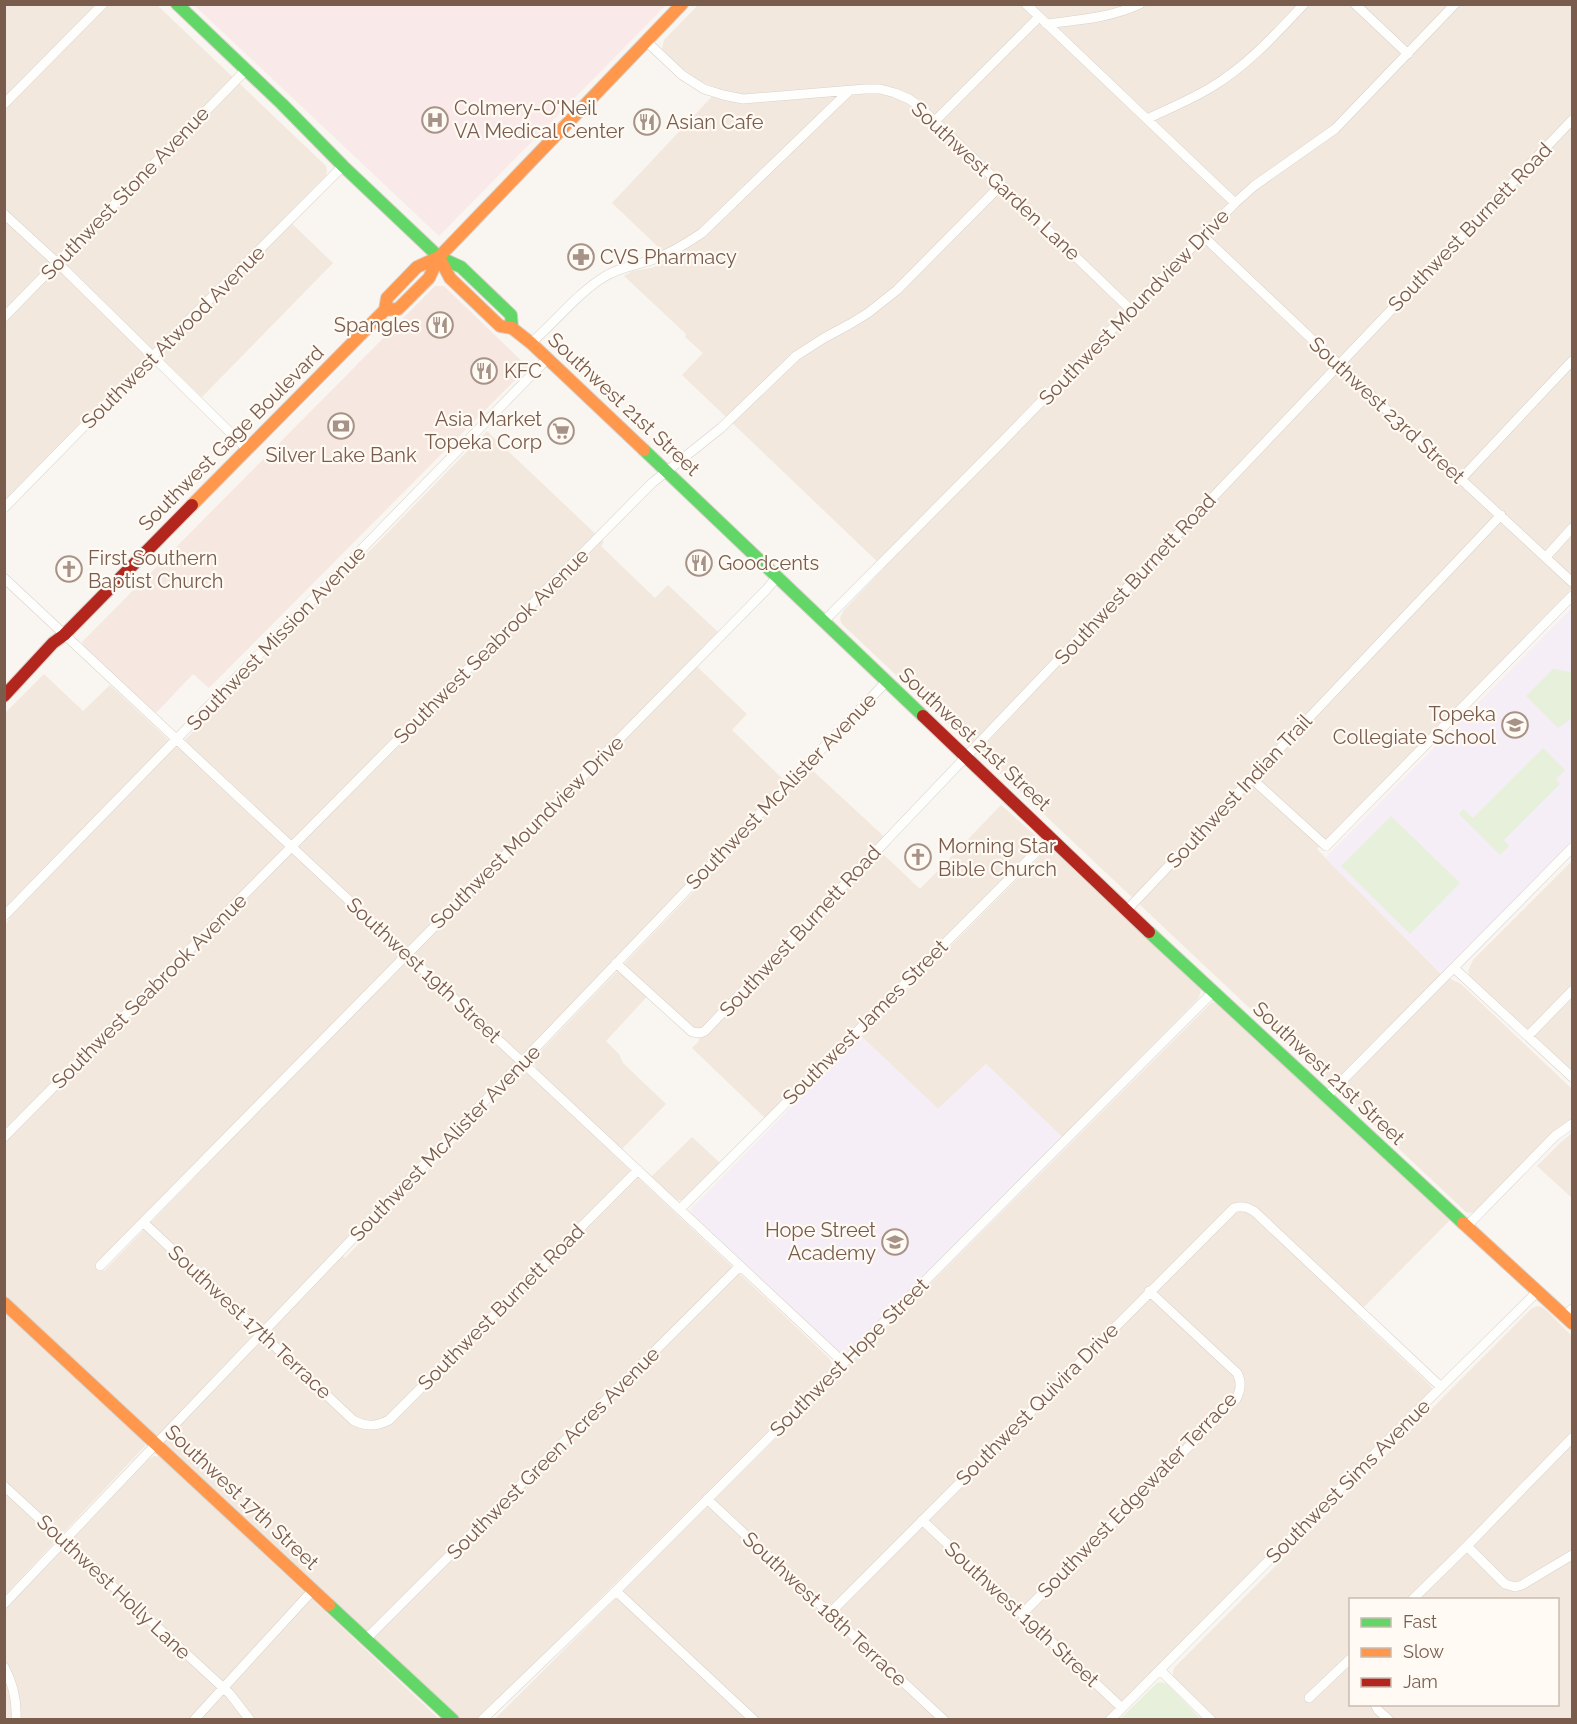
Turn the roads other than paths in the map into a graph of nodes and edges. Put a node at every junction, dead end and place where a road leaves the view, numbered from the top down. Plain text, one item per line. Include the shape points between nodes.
1 (103, 4) edge
2 (177, 4) edge
3 (682, 4) edge
4 (1026, 4) edge
5 (1140, 4) edge
6 (1304, 4) edge
7 (1355, 4) edge
8 (1455, 4) edge
9 (1043, 20) junction
10 (646, 41) junction
11 (1408, 54) junction
12 (246, 70) junction
13 (849, 91) junction
14 (4, 104) edge
15 (1147, 119) junction
16 (1572, 120) edge
17 (935, 121) junction
18 (343, 166) junction
19 (1001, 184) junction
20 (1235, 203) junction
21 (4, 214) edge
22 (1203, 236) junction
23 (439, 256) junction
24 (57, 263) junction
25 (1131, 310) junction
26 (4, 317) edge
27 (531, 343) junction
28 (153, 356) junction
29 (547, 359) junction
30 (1572, 361) edge
31 (1339, 365) junction
32 (247, 449) junction
33 (666, 471) junction
34 (1461, 479) junction
35 (4, 508) edge
36 (1501, 515) junction
37 (1572, 528) edge
38 (1546, 556) junction
39 (777, 577) junction
40 (4, 578) edge
41 (1572, 582) edge
42 (1572, 596) edge
43 (824, 621) junction
44 (64, 635) junction
45 (886, 682) junction
46 (4, 696) edge
47 (178, 740) junction
48 (967, 757) junction
49 (1251, 778) junction
50 (1051, 837) junction
51 (292, 847) junction
52 (1572, 848) edge
53 (1126, 911) junction
54 (4, 916) edge
55 (406, 954) junction
56 (616, 963) junction
57 (1454, 968) junction
58 (1572, 991) edge
59 (1213, 992) junction
60 (1528, 1036) junction
61 (523, 1062) junction
62 (1572, 1077) edge
63 (1326, 1097) junction
64 (1572, 1124) edge
65 (4, 1137) edge
66 (638, 1170) junction
67 (680, 1209) junction
68 (143, 1222) junction
69 (1466, 1227) junction
70 (100, 1266) dead end
71 (740, 1266) junction
72 (1149, 1292) junction
73 (1537, 1292) junction
74 (4, 1303) edge
75 (1570, 1316) edge
76 (262, 1334) junction
77 (843, 1362) junction
78 (1441, 1387) junction
79 (356, 1422) joint
80 (1572, 1438) edge
81 (156, 1444) junction
82 (4, 1486) edge
83 (707, 1499) junction
84 (922, 1520) junction
85 (64, 1541) junction
86 (1467, 1546) junction
87 (1572, 1555) edge
88 (313, 1590) junction
89 (616, 1591) junction
90 (1413, 1598) edge
91 (4, 1604) edge
92 (830, 1613) junction
93 (1022, 1614) junction
94 (366, 1640) junction
95 (1349, 1660) edge
96 (4, 1667) edge
97 (1160, 1670) junction
98 (224, 1688) junction
99 (1309, 1698) dead end
100 (1377, 1706) edge
101 (1122, 1708) junction
102 (16, 1719) edge
103 (195, 1719) edge
104 (250, 1719) edge
105 (453, 1719) edge
106 (482, 1719) edge
107 (754, 1719) edge
108 (944, 1719) edge
109 (1110, 1719) edge
110 (1210, 1719) edge
111 (1389, 1719) edge

1 - 14 street
2 - 12 main road, Southwest 21st Street
3 - 10 main road, Southwest Gage Boulevard
4 - 9 street
5 - 9 street via 1098,18
6 - 15 street via 1266,45 1229,76
7 - 11 street
8 - 11 street, Southwest Moundview Drive
9 - 15 street
9 - 17 street
10 - 13 street, Southwest Garden Lane via 682,75 723,95 743,99
10 - 23 main road, Southwest Gage Boulevard
11 - 20 street, Southwest Moundview Drive via 1335,129
12 - 18 main road, Southwest 21st Street
12 - 24 street, Southwest Stone Avenue
13 - 17 street, Southwest Garden Lane via 895,93 909,99
13 - 27 street via 702,233 676,250 603,277
15 - 20 street
16 - 31 street, Southwest Burnett Road
17 - 19 street, Southwest Garden Lane
18 - 23 main road, Southwest 21st Street
18 - 28 street, Southwest Atwood Avenue
19 - 25 street, Southwest Garden Lane
19 - 33 street, Southwest Seabrook Avenue via 883,302 796,356 721,428
20 - 22 street, Southwest Moundview Drive
21 - 24 street
22 - 25 street, Southwest Moundview Drive
22 - 31 street, Southwest 23rd Street
23 - 27 main road, Southwest 21st Street via 450,279 500,326 512,328
23 - 32 main road, Southwest Gage Boulevard via 429,278 398,309 385,310
24 - 26 street, Southwest Stone Avenue
24 - 28 street
25 - 43 street, Southwest Moundview Drive
27 - 29 main road, Southwest 21st Street
28 - 32 street
28 - 35 street, Southwest Atwood Avenue
29 - 33 main road, Southwest 21st Street
29 - 47 street, Southwest Mission Avenue
30 - 34 street
31 - 34 street, Southwest 23rd Street
31 - 48 street, Southwest Burnett Road
32 - 44 main road, Southwest Gage Boulevard
33 - 39 main road, Southwest 21st Street
33 - 51 street, Southwest Seabrook Avenue
34 - 36 street, Southwest 23rd Street
36 - 38 street, Southwest 23rd Street
36 - 49 street, Southwest Indian Trail
37 - 38 street
38 - 41 street, Southwest 23rd Street
39 - 43 main road, Southwest 21st Street
39 - 55 street, Southwest Moundview Drive
40 - 44 street, Southwest 19th Street
42 - 49 street via 1326,846
43 - 45 main road, Southwest 21st Street
44 - 46 main road, Southwest Gage Boulevard
44 - 47 street, Southwest 19th Street
45 - 48 main road, Southwest 21st Street
45 - 56 street, Southwest McAlister Avenue
47 - 51 street, Southwest 19th Street
47 - 54 street, Southwest Mission Avenue
48 - 50 main road, Southwest 21st Street
48 - 56 street, Southwest Burnett Road via 700,1034 692,1032
49 - 53 street, Southwest Indian Trail
50 - 53 main road, Southwest 21st Street
50 - 67 street, Southwest James Street
51 - 55 street, Southwest 19th Street
51 - 65 street, Southwest Seabrook Avenue
52 - 57 street
53 - 59 main road, Southwest 21st Street
55 - 61 street, Southwest 19th Street
55 - 68 street, Southwest Moundview Drive
56 - 61 street, Southwest McAlister Avenue
57 - 60 street
57 - 63 street
58 - 60 street
59 - 63 main road, Southwest 21st Street
59 - 77 street, Southwest Hope Street
60 - 62 street
61 - 66 street, Southwest 19th Street
61 - 76 street, Southwest McAlister Avenue
63 - 69 main road, Southwest 21st Street
64 - 69 street via 1555,1136
66 - 67 street, Southwest 19th Street
66 - 79 street, Southwest Burnett Road via 389,1420 368,1426
67 - 71 street, Southwest 19th Street
68 - 70 street, Southwest Moundview Drive
68 - 76 street, Southwest 17th Terrace
69 - 73 main road, Southwest 21st Street
71 - 77 street, Southwest 19th Street
71 - 94 street, Southwest Green Acres Avenue
72 - 78 street, Southwest Quivira Drive via 1233,1208 1250,1208
72 - 84 street, Southwest Quivira Drive
72 - 93 street, Southwest Edgewater Terrace via 1237,1373 1241,1386 1236,1399
73 - 75 main road, Southwest 21st Street
73 - 78 street, Southwest Sims Avenue
74 - 81 main road, Southwest 17th Street
76 - 79 street, Southwest 17th Terrace
76 - 81 street, Southwest McAlister Avenue
77 - 83 street, Southwest Hope Street
78 - 97 street, Southwest Sims Avenue
80 - 86 street
81 - 85 street, Southwest McAlister Avenue
81 - 88 main road, Southwest 17th Street
82 - 85 street, Southwest Holly Lane
83 - 89 street, Southwest Hope Street
83 - 92 street, Southwest 18th Terrace
84 - 92 street, Southwest Quivira Drive
84 - 93 street, Southwest 19th Street
85 - 91 street, Southwest McAlister Avenue
85 - 98 street, Southwest Holly Lane
86 - 87 street via 1505,1584 1515,1587
86 - 90 street
88 - 94 main road, Southwest 17th Street
88 - 98 street
89 - 106 street, Southwest Hope Street
89 - 107 street
92 - 108 street, Southwest 18th Terrace
93 - 101 street, Southwest 19th Street
94 - 105 main road, Southwest 17th Street
95 - 99 street
96 - 102 street via 12,1686
97 - 101 street, Southwest Sims Avenue
97 - 110 street
98 - 103 street
98 - 104 street
100 - 111 street
101 - 109 street, Southwest Sims Avenue

